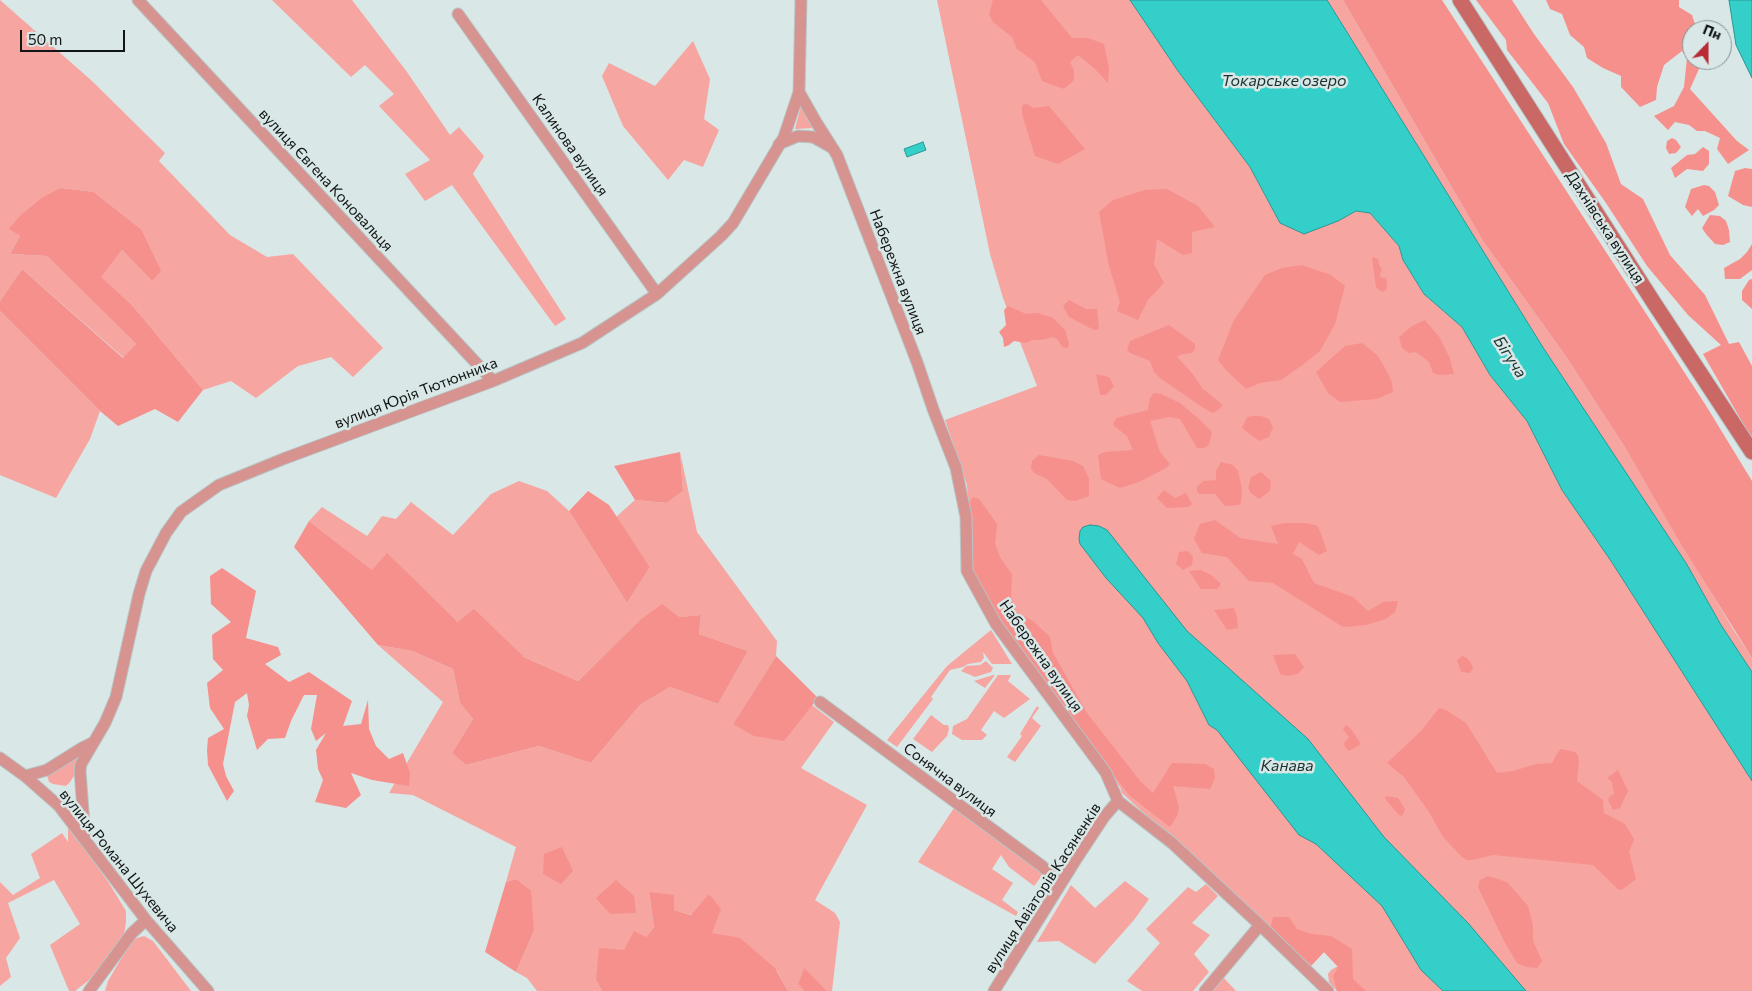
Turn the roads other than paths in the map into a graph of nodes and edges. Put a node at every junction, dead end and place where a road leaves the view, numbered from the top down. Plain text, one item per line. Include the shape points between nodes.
1 (138, 0) edge
2 (801, 0) edge
3 (1460, 0) edge
4 (458, 14) dead end
5 (800, 92) junction
6 (779, 144) junction
7 (834, 149) junction
8 (657, 294) junction
9 (493, 381) junction
10 (1752, 452) edge
11 (820, 702) dead end
12 (92, 743) junction
13 (0, 758) edge
14 (26, 776) junction
15 (1118, 801) junction
16 (85, 838) junction
17 (1060, 885) junction
18 (146, 920) junction
19 (1260, 925) junction
20 (89, 991) edge
21 (208, 991) edge
22 (994, 991) edge
23 (1205, 991) edge
24 (1328, 991) edge

1 - 9 street, вулиця Євгена Коновальця
2 - 5 street, Набережна вулиця
3 - 10 street, Дахнівська вулиця
4 - 8 street, Калинова вулиця
5 - 6 street, вулиця Юрія Тютюнника
5 - 7 street, Набережна вулиця
6 - 7 street via 798,136 813,137
6 - 8 street, вулиця Юрія Тютюнника via 733,223
7 - 15 street, Набережна вулиця via 956,468 966,517 967,570 996,624 1106,773
8 - 9 street, вулиця Юрія Тютюнника via 582,343
9 - 12 street, вулиця Юрія Тютюнника via 219,485 181,512 146,571 116,697 105,724
11 - 17 street, Сонячна вулиця via 1042,866
12 - 14 street, вулиця Юрія Тютюнника via 47,770
12 - 16 street, вулиця Юрія Тютюнника via 80,771
13 - 14 street, вулиця Романа Шухевича
14 - 16 street, вулиця Романа Шухевича via 58,806
15 - 17 street, вулиця Авіаторів Касяненків
15 - 19 street, Набережна вулиця via 1172,843
16 - 18 street, вулиця Романа Шухевича
17 - 22 street, вулиця Авіаторів Касяненків
18 - 20 street via 132,933
18 - 21 street, вулиця Романа Шухевича
19 - 23 street
19 - 24 street, Набережна вулиця

